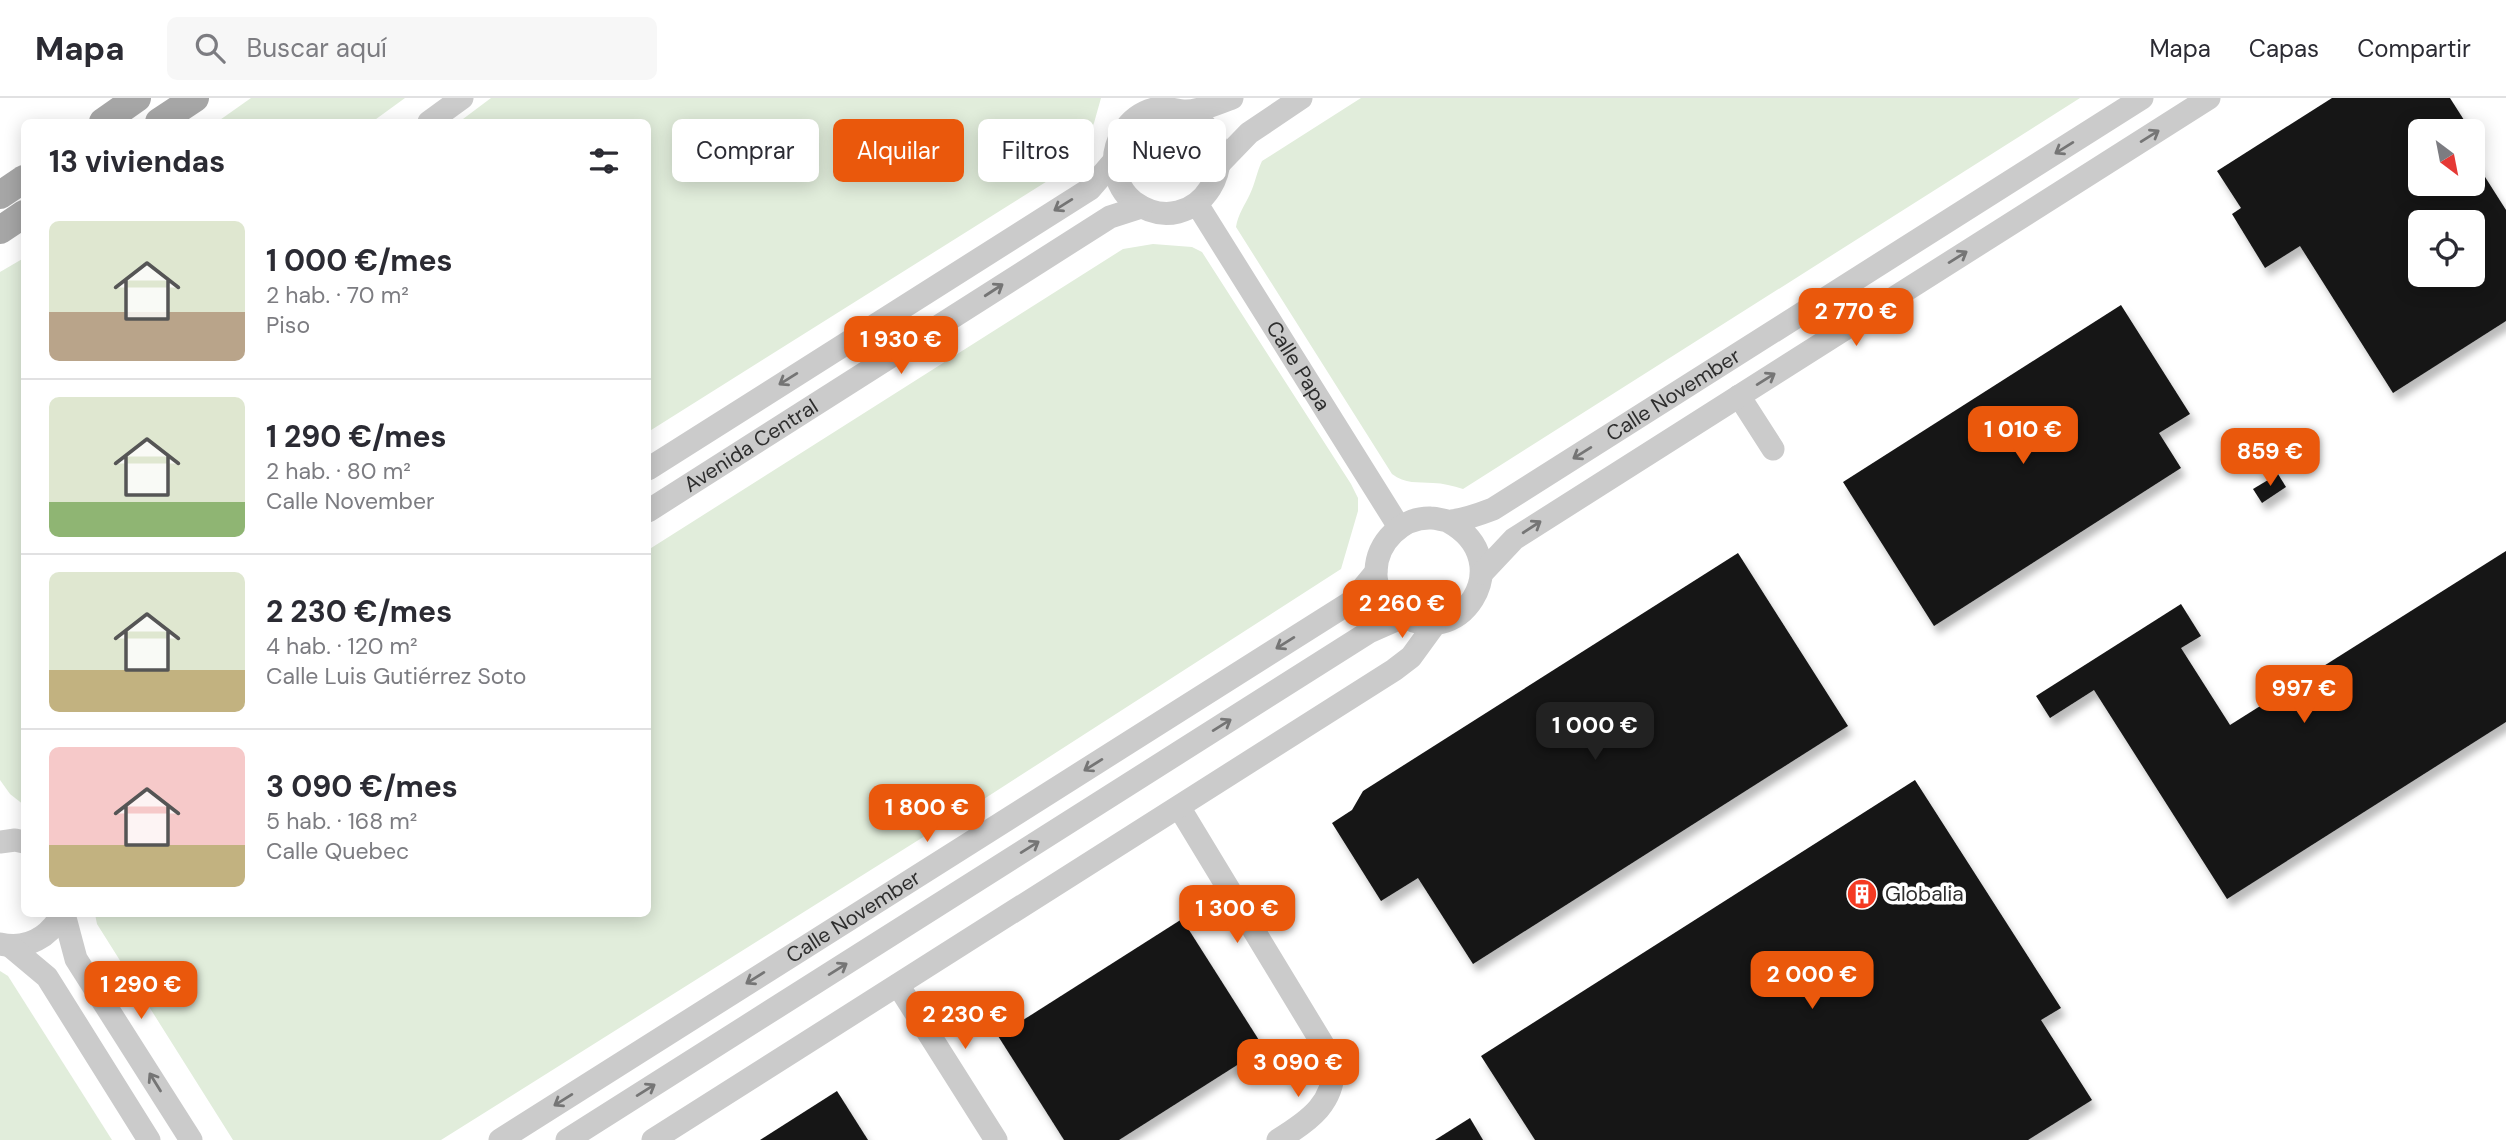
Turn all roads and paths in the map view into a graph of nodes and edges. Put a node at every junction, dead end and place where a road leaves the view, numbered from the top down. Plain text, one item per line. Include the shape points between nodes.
1 (137, 98) edge
2 (195, 98) edge
3 (462, 98) edge
4 (1232, 98) edge
5 (1301, 98) edge
6 (2142, 98) edge
7 (2209, 98) edge
8 (1133, 107) edge
9 (1186, 111) junction
10 (107, 119) edge
11 (164, 119) edge
12 (433, 119) edge
13 (1197, 119) edge
14 (1226, 157) edge
15 (1108, 168) edge
16 (21, 181) edge
17 (1119, 182) edge
18 (1215, 182) edge
19 (0, 195) edge
20 (1197, 204) junction
21 (1141, 207) junction
22 (21, 216) edge
23 (0, 230) edge
24 (1739, 396) junction
25 (1773, 449) dead end
26 (651, 466) edge
27 (651, 509) edge
28 (1449, 522) junction
29 (1399, 527) junction
30 (1376, 572) junction
31 (1482, 573) junction
32 (1404, 617) junction
33 (1435, 624) junction
34 (1179, 807) junction
35 (61, 917) edge
36 (64, 917) edge
37 (5, 945) edge
38 (898, 985) junction
39 (149, 1140) edge
40 (191, 1140) edge
41 (500, 1140) edge
42 (568, 1140) edge
43 (653, 1140) edge
44 (996, 1140) edge
45 (1278, 1140) edge

1 - 10 main road
2 - 11 main road
3 - 12 street
4 - 9 street
5 - 14 street via 1249,132
6 -> 28 street, Calle November via 1505,502
24 -> 7 street, Calle November
8 - 9 street
9 - 13 street
15 -> 26 street, Avenida Central via 1090,189
16 - 19 main road
17 - 21 street
18 - 20 street
20 - 21 street via 1169,213
20 - 29 street, Calle Papa
27 -> 21 street, Avenida Central via 1110,217
22 - 23 main road
24 - 25 street, Calle November
31 -> 24 street, Calle November via 1514,539
28 - 29 street via 1432,518
28 - 31 street via 1470,537
29 - 30 street via 1387,539
30 - 32 street via 1384,598
30 -> 41 street, Calle November via 1350,602
31 - 33 street via 1467,607
32 - 33 street
42 -> 32 street, Calle November via 1369,632
33 - 34 street via 1394,670
34 - 38 street
34 - 45 street via 1333,1061 1333,1083 1324,1102 1310,1119
35 - 37 street via 42,938 27,945
40 -> 36 street via 76,959
37 - 39 street via 47,977
38 - 43 street
38 - 44 street

